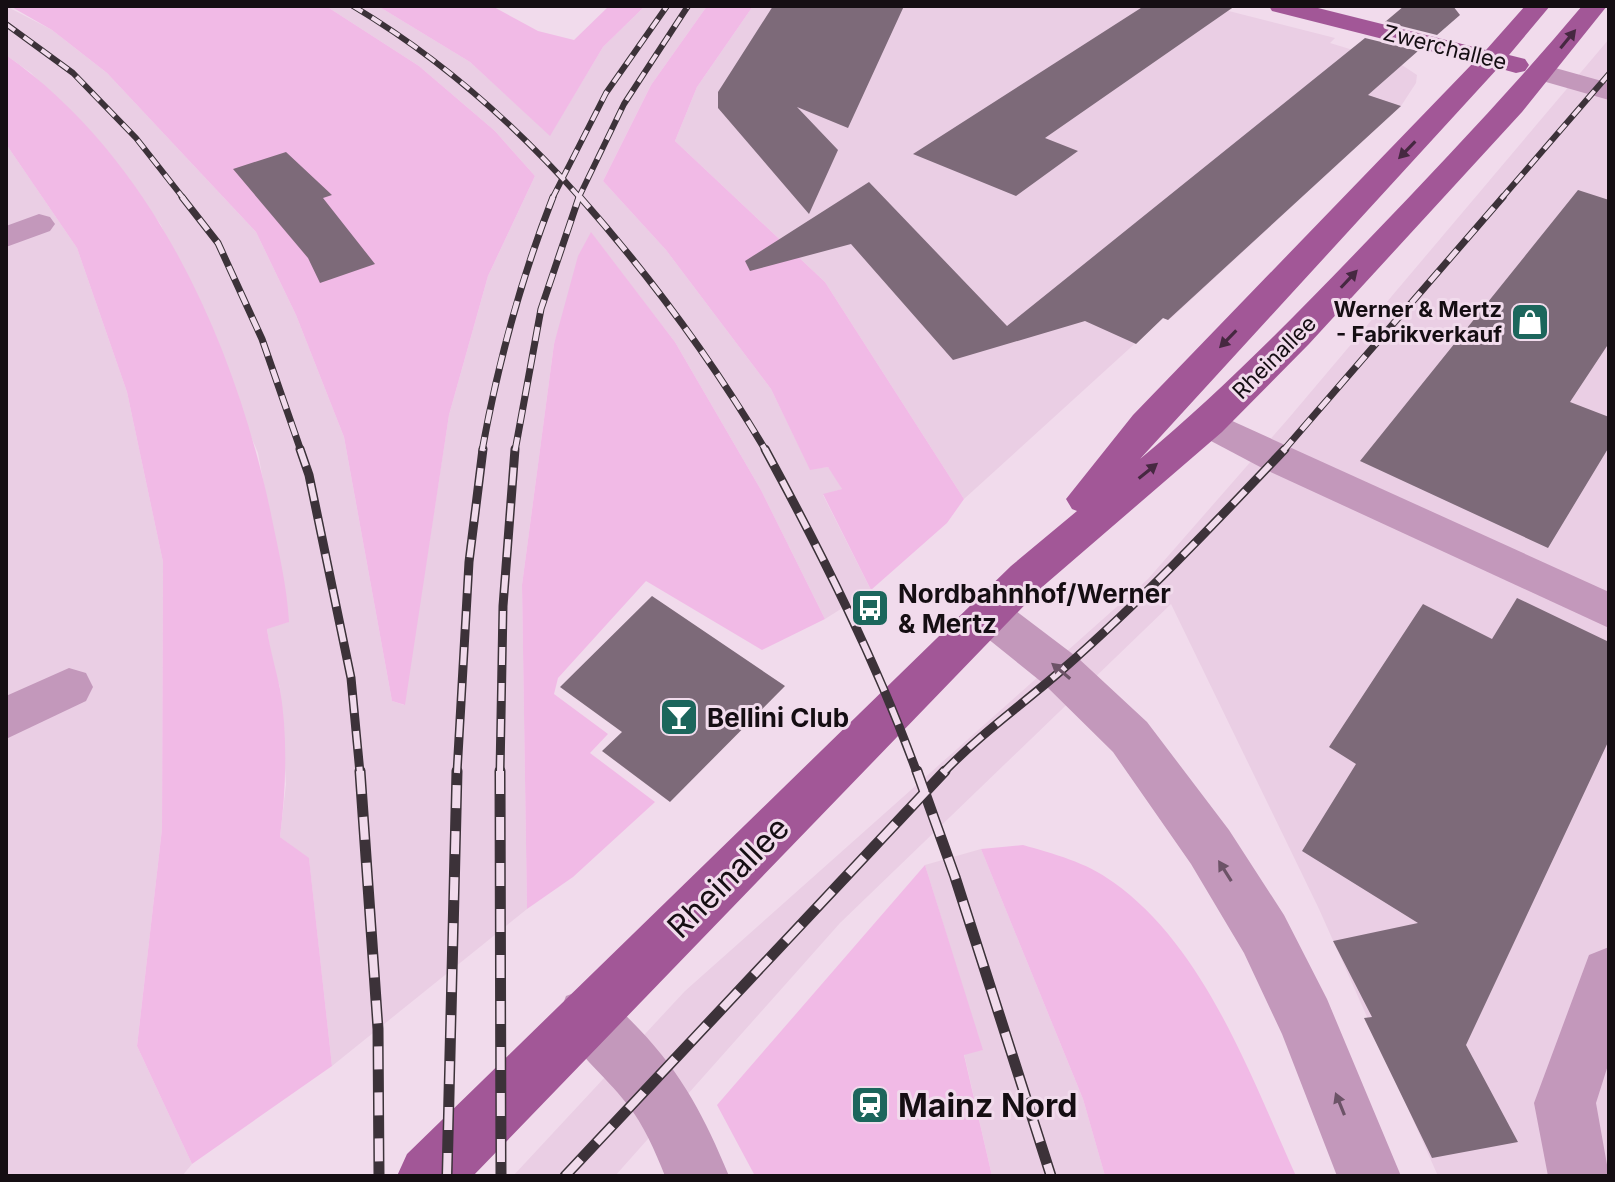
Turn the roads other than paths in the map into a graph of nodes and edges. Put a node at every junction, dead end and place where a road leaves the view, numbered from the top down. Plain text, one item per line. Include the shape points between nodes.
1 (1281, 6) edge
2 (1595, 6) edge
3 (1531, 14) edge
4 (1384, 32) junction
5 (1492, 59) junction
6 (1541, 72) junction
7 (1609, 92) edge
8 (39, 224) dead end
9 (6, 237) edge
10 (1208, 423) junction
11 (1026, 577) junction
12 (1609, 611) edge
13 (988, 614) junction
14 (69, 687) dead end
15 (6, 719) edge
16 (1609, 975) edge
17 (587, 1017) junction
18 (429, 1176) edge
19 (697, 1176) edge
20 (1369, 1176) edge
21 (1580, 1176) edge

1 - 4 main road, Zwerchallee
6 -> 2 main road, Rheinallee
3 - 4 main road via 1470,30
3 - 5 main road, Rheinallee
4 - 5 main road, Zwerchallee
5 - 6 main road, Zwerchallee
5 -> 11 main road, Rheinallee via 1147,424
6 - 7 street, Zwerchallee
10 -> 6 main road, Rheinallee
8 - 9 street
11 -> 10 main road, Rheinallee
10 - 12 street
11 - 13 main road, Rheinallee
13 - 17 main road, Rheinallee
20 -> 13 street via 1306,1020 1264,934 1210,847 1130,737 1061,671
14 - 15 street
16 - 21 street via 1565,1103
17 - 18 main road, Rheinallee
17 - 19 street via 650,1084

